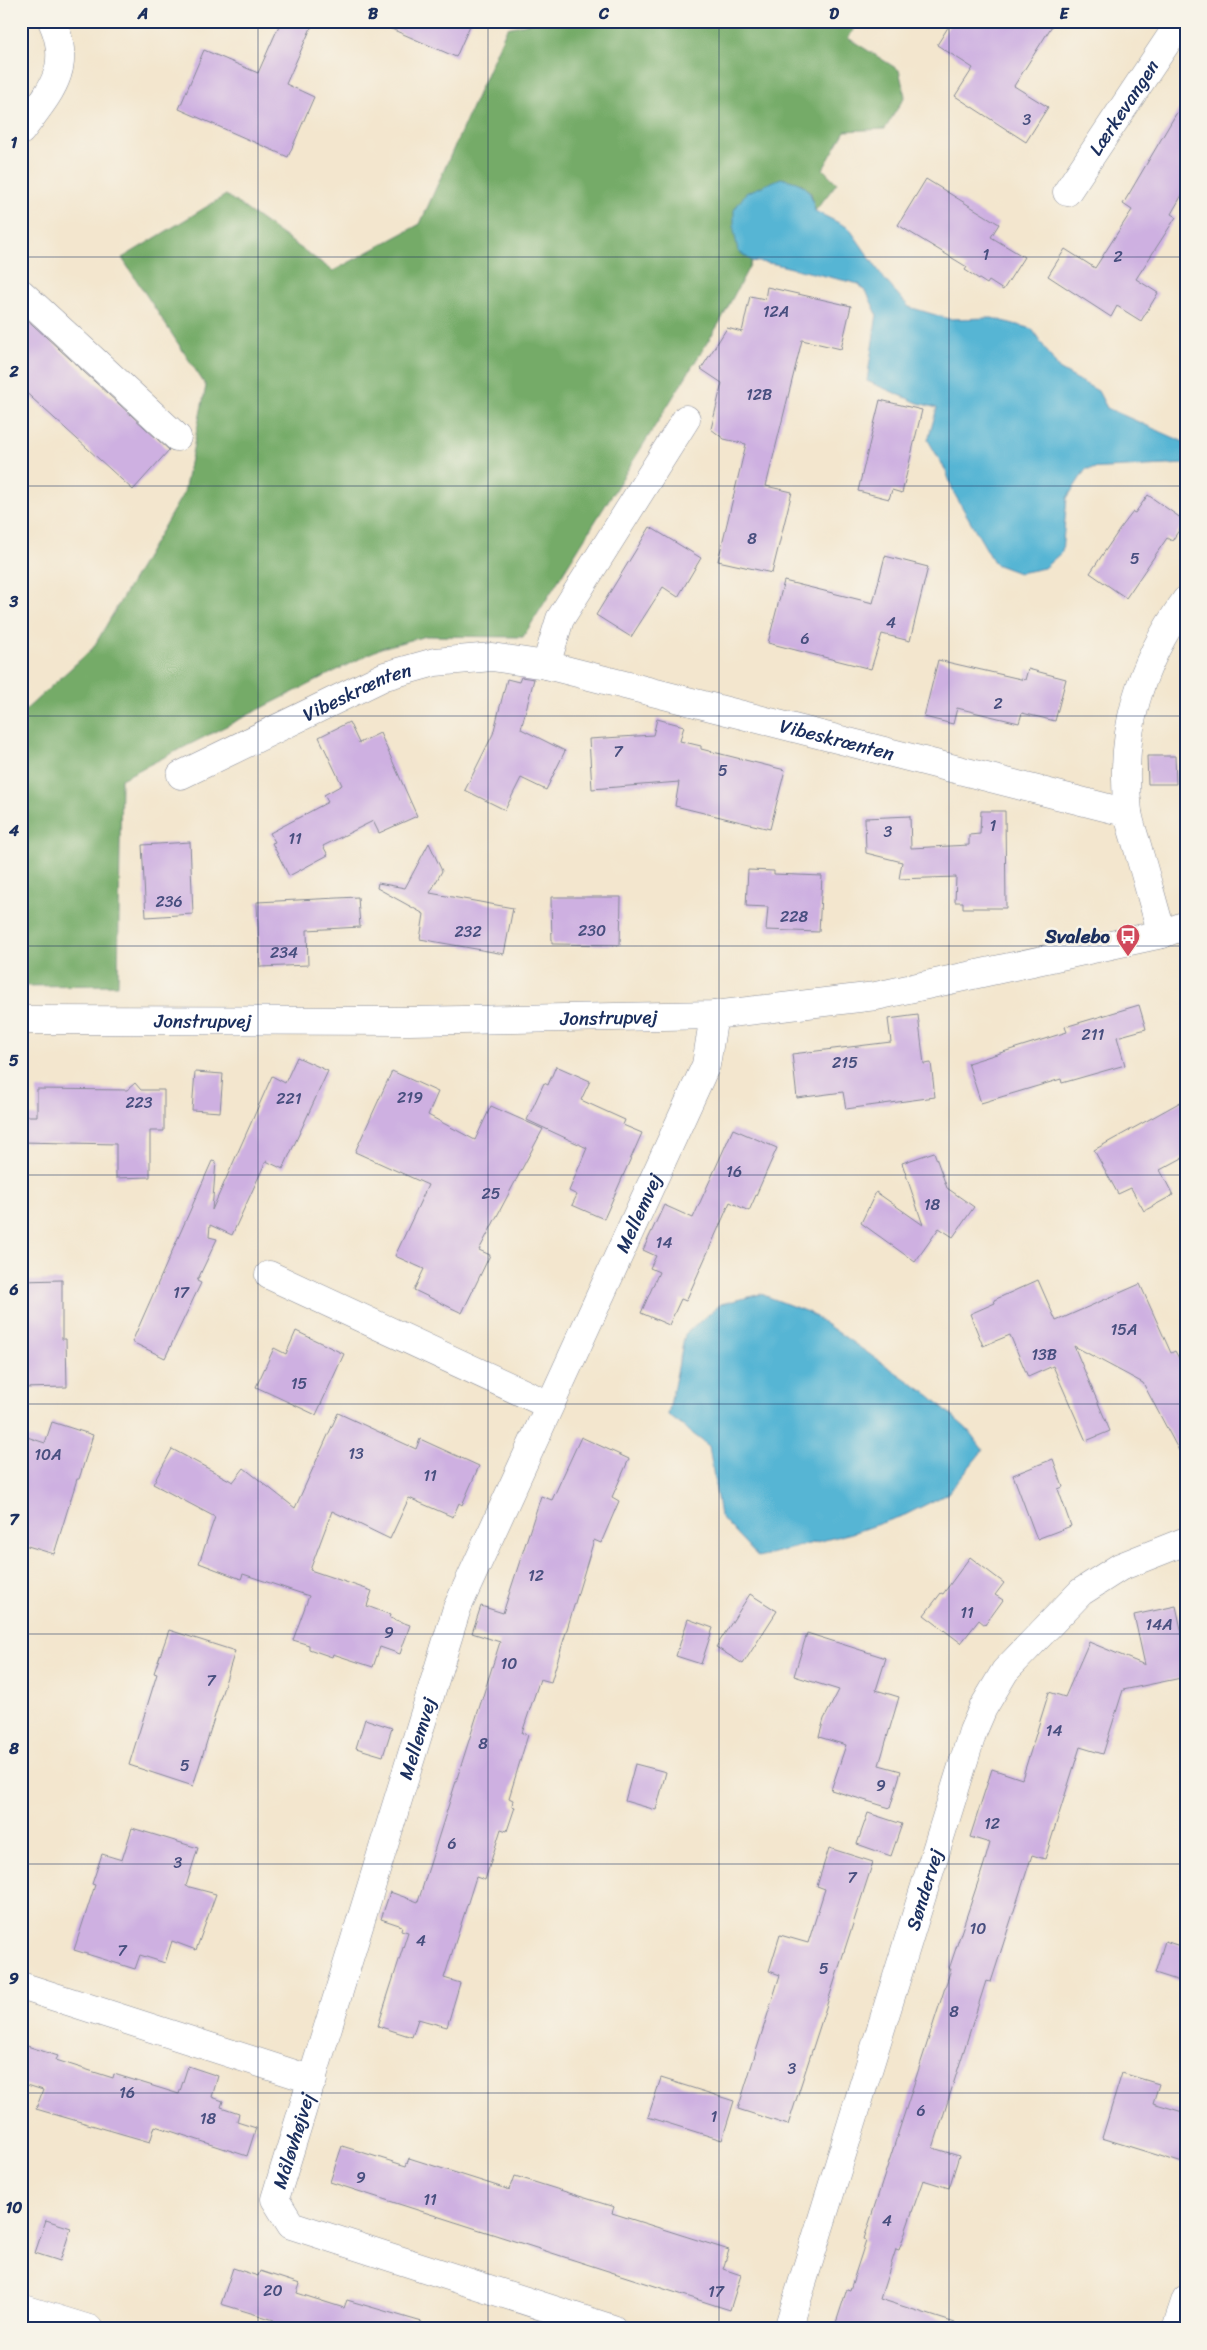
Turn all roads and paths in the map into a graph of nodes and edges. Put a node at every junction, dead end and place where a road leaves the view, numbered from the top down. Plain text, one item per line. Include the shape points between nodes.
1 (1181, 21) edge
2 (61, 26) edge
3 (21, 131) edge
4 (1067, 192) dead end
5 (21, 293) edge
6 (686, 419) dead end
7 (177, 436) dead end
8 (1186, 600) edge
9 (546, 665) junction
10 (181, 775) dead end
11 (1128, 813) junction
12 (1174, 930) edge
13 (714, 1015) junction
14 (21, 1020) edge
15 (269, 1275) dead end
16 (549, 1405) junction
17 (1186, 1541) edge
18 (21, 1986) edge
19 (313, 2080) junction
20 (1186, 2299) edge
21 (21, 2308) edge
22 (89, 2329) edge
23 (613, 2329) edge
24 (788, 2329) edge
25 (1176, 2329) edge

1 - 4 street, Lærkevangen
2 - 3 street via 62,62 50,92
5 - 7 street
6 - 9 street via 560,620
8 - 11 street via 1145,669 1131,716 1127,759
9 - 10 street, Vibeskrænten via 492,657 435,662 385,676
9 - 11 street, Vibeskrænten
11 - 12 street
12 - 13 street, Jonstrupvej via 876,996
13 - 14 street, Jonstrupvej via 427,1020
13 - 16 street, Mellemvej via 706,1065
15 - 16 street
16 - 19 street, Mellemvej via 457,1608
17 - 24 street, Søndervej via 1120,1567 1081,1592 1005,1671 983,1708 973,1731
18 - 19 street, Måløvhøjvej
19 - 23 street, Måløvhøjvej via 275,2199 291,2225
20 - 25 street
21 - 22 street

